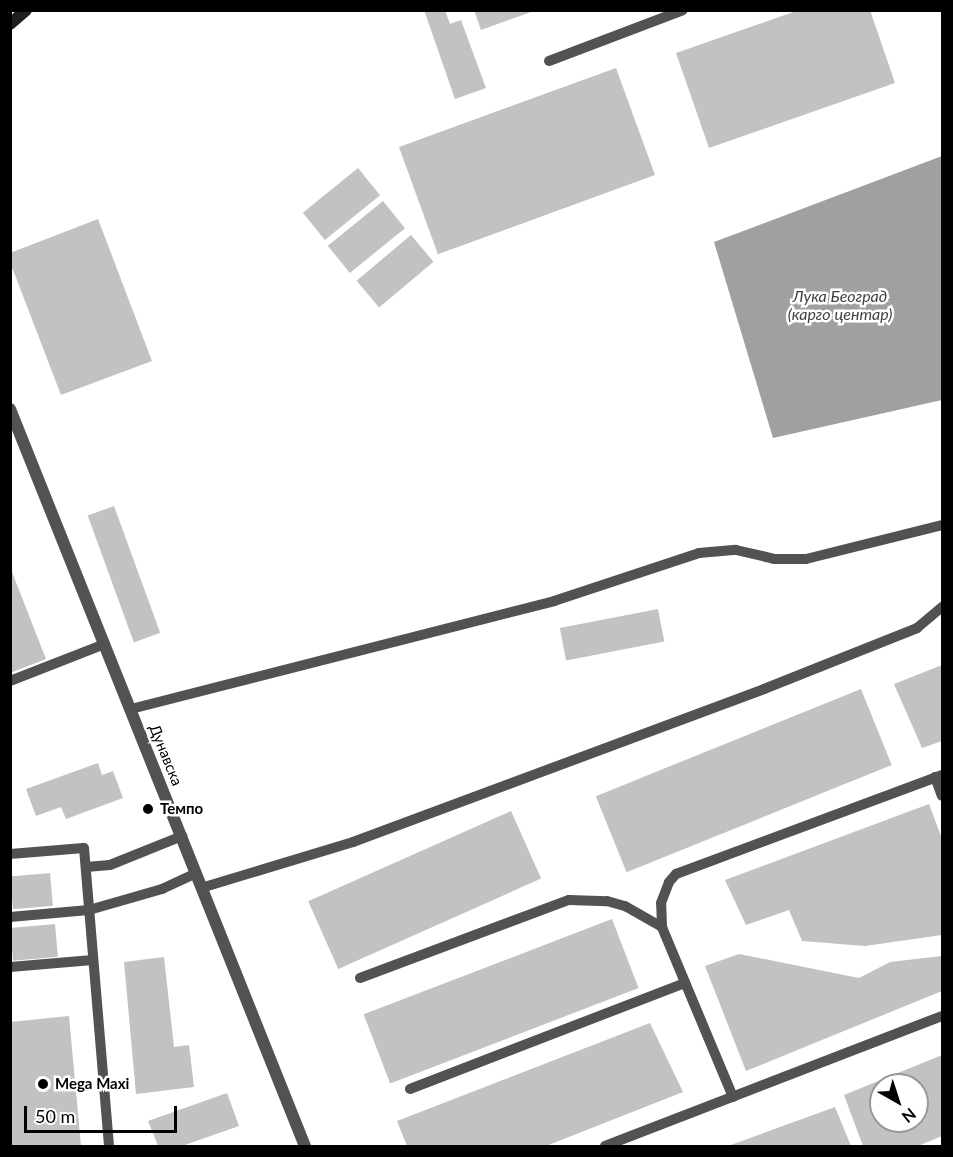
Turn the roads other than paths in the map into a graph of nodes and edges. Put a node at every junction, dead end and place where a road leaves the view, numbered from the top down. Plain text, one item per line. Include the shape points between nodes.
1 (26, 10) edge
2 (683, 10) edge
3 (10, 24) edge
4 (549, 61) dead end
5 (10, 409) edge
6 (942, 525) edge
7 (942, 607) edge
8 (105, 644) junction
9 (10, 681) edge
10 (131, 709) junction
11 (939, 776) edge
12 (942, 796) edge
13 (182, 836) junction
14 (10, 854) edge
15 (86, 867) junction
16 (197, 873) junction
17 (201, 888) junction
18 (89, 910) junction
19 (10, 917) edge
20 (662, 927) junction
21 (93, 960) junction
22 (10, 967) edge
23 (360, 978) dead end
24 (685, 983) junction
25 (942, 1016) edge
26 (410, 1089) dead end
27 (733, 1097) junction
28 (110, 1146) edge
29 (304, 1146) edge
30 (605, 1146) edge

1 - 3 main road
2 - 4 lane
5 - 8 street, Дунавска
6 - 10 lane via 806,559 774,559 736,550 699,553 554,601
7 - 17 lane via 917,628 764,689 353,842
8 - 9 lane
8 - 10 street, Дунавска
10 - 13 street, Дунавска
11 - 12 lane
11 - 20 lane via 676,874 661,903
13 - 15 lane via 110,865
13 - 16 street, Дунавска
14 - 15 lane via 84,848
15 - 18 lane
16 - 17 street, Дунавска
16 - 18 lane via 162,889
17 - 29 street, Дунавска
18 - 19 lane
18 - 21 lane
20 - 23 lane via 625,906 588,899 569,900
20 - 24 lane
21 - 22 lane
21 - 28 lane
24 - 26 lane
24 - 27 lane
25 - 27 lane
27 - 30 lane

